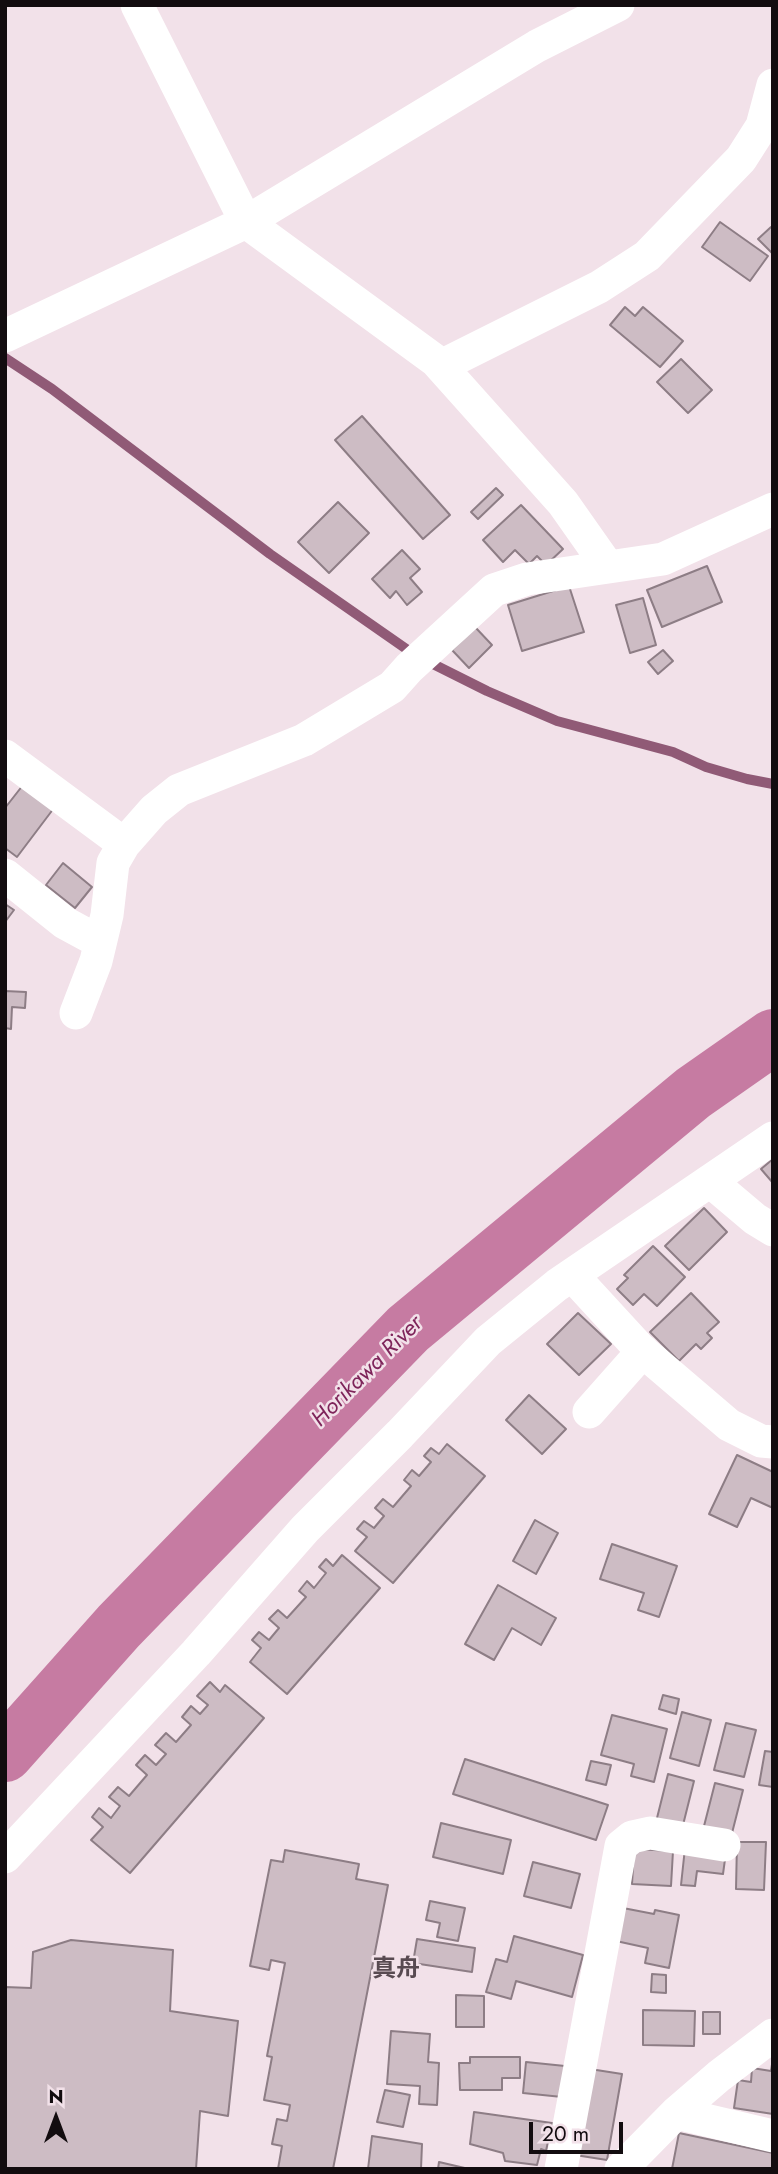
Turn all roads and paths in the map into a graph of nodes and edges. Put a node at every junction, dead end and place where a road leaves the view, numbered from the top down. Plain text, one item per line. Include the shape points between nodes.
1 (137, 5) edge
2 (618, 5) edge
3 (773, 85) edge
4 (246, 222) junction
5 (5, 336) edge
6 (441, 366) junction
7 (773, 509) edge
8 (608, 567) junction
9 (5, 756) edge
10 (124, 844) junction
11 (5, 875) edge
12 (100, 942) junction
13 (76, 1013) dead end
14 (773, 1138) edge
15 (710, 1181) junction
16 (773, 1230) edge
17 (572, 1275) junction
18 (643, 1351) junction
19 (589, 1412) dead end
20 (773, 1442) edge
21 (724, 1845) dead end
22 (5, 1857) edge
23 (773, 2035) edge
24 (676, 2113) junction
25 (773, 2136) edge
26 (561, 2169) edge
27 (621, 2169) edge

1 - 4 street
2 - 4 street via 537,46
3 - 6 street via 762,126 741,159 647,256 599,288
4 - 5 street
4 - 6 street
6 - 8 street via 563,503
7 - 8 street via 663,559
8 - 10 street via 527,579 494,590 392,687 304,740 178,790
9 - 10 street
10 - 12 street via 113,863
11 - 12 street via 65,923
12 - 13 street
14 - 15 street
15 - 16 street
15 - 17 street
17 - 18 street
17 - 22 street via 488,1341 305,1529
18 - 19 street
18 - 20 street via 729,1425
21 - 26 street via 650,1833 632,1836 621,1846
23 - 24 street
24 - 25 street
24 - 27 street

